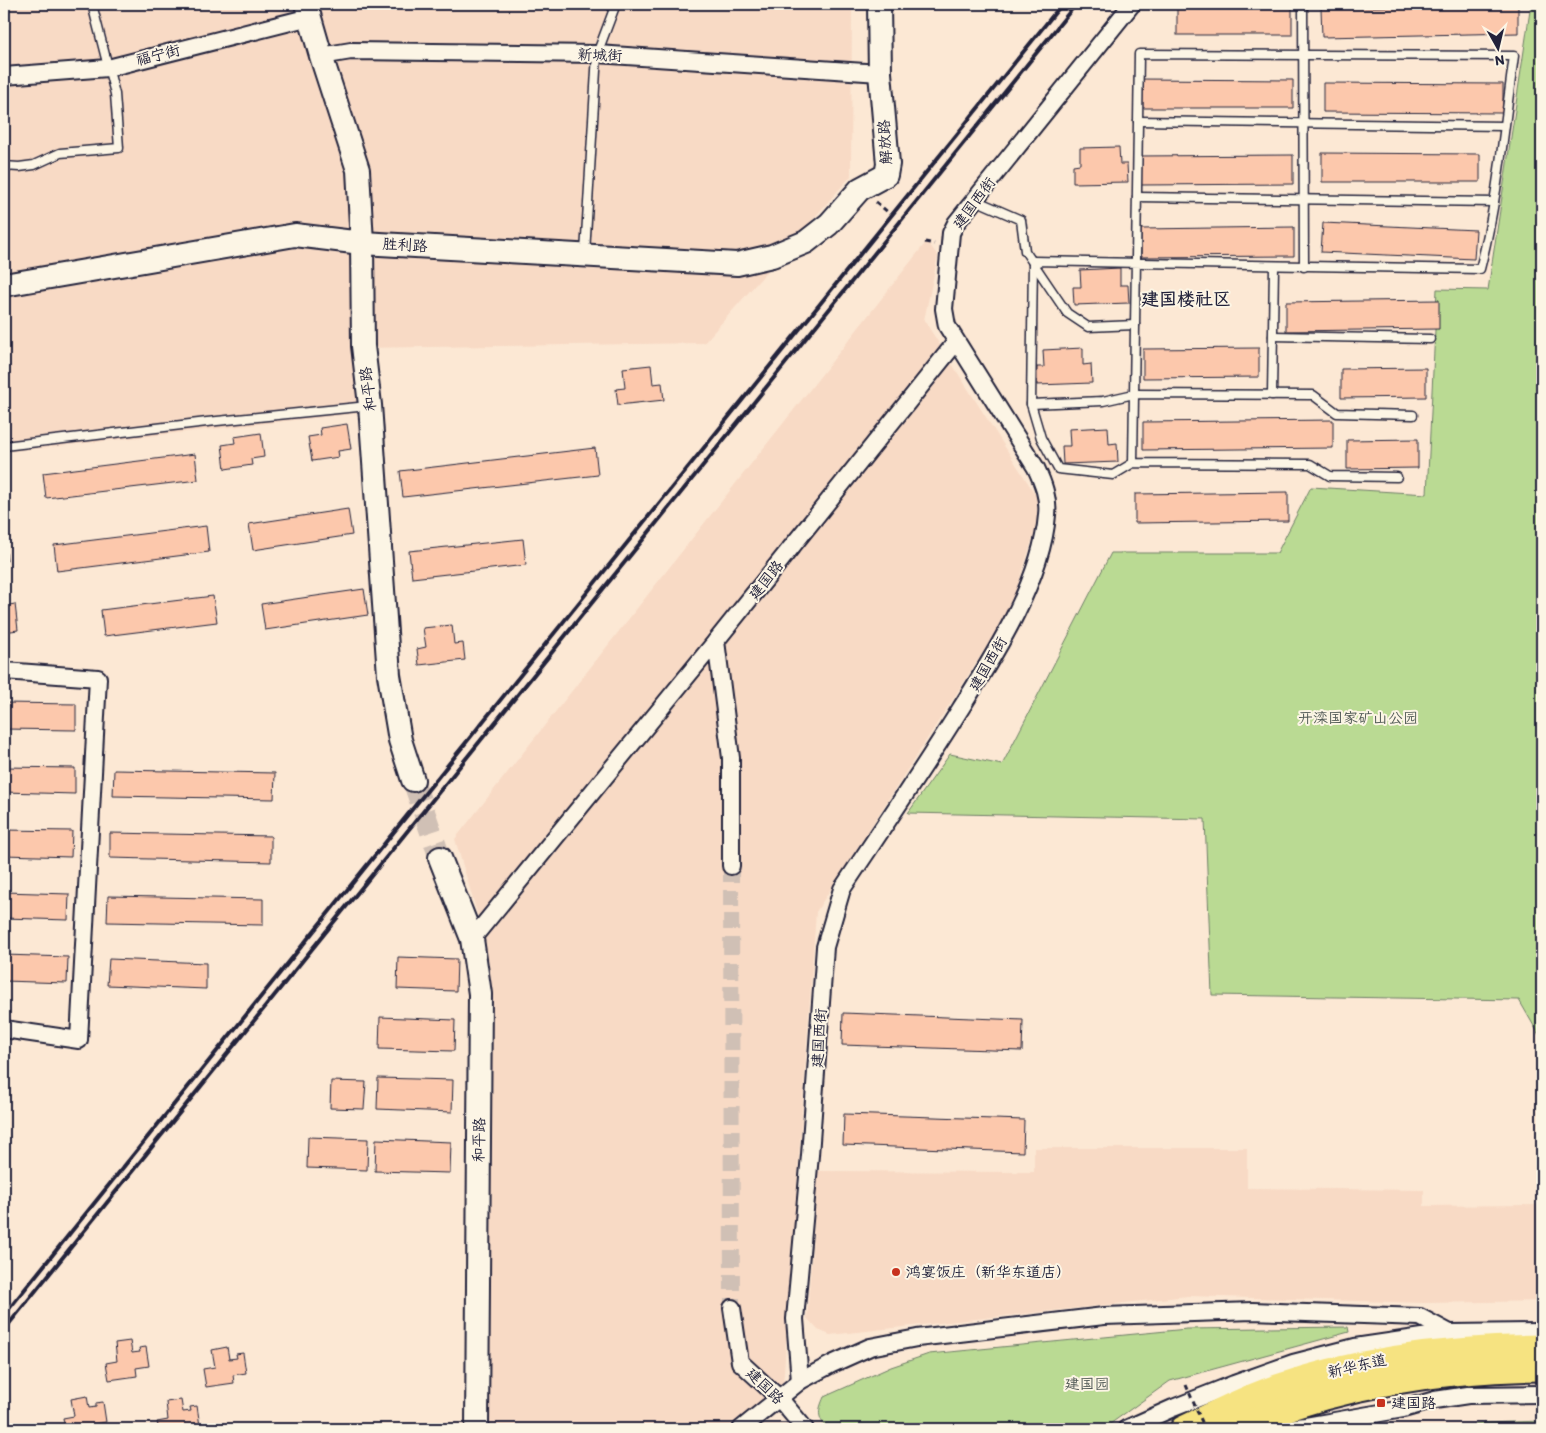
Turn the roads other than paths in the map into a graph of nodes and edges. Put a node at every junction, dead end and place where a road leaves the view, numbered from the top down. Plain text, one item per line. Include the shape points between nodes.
1 (92, 4) edge
2 (614, 4) edge
3 (879, 4) edge
4 (1132, 4) edge
5 (1303, 4) edge
6 (308, 10) edge
7 (598, 54) junction
8 (321, 56) junction
9 (1303, 56) junction
10 (108, 68) junction
11 (880, 73) junction
12 (4, 76) edge
13 (1138, 121) junction
14 (1303, 124) junction
15 (1504, 126) junction
16 (4, 166) edge
17 (1137, 197) junction
18 (1304, 199) junction
19 (975, 200) junction
20 (1494, 202) junction
21 (362, 242) junction
22 (806, 242) joint
23 (584, 255) junction
24 (1033, 261) junction
25 (1136, 263) junction
26 (1274, 266) junction
27 (1304, 267) junction
28 (4, 285) edge
29 (1135, 325) junction
30 (1273, 336) junction
31 (1430, 339) dead end
32 (956, 342) junction
33 (1134, 394) junction
34 (1272, 395) junction
35 (1031, 404) junction
36 (370, 405) junction
37 (1413, 415) dead end
38 (4, 446) edge
39 (1133, 463) junction
40 (1397, 477) dead end
41 (716, 641) junction
42 (4, 671) edge
43 (413, 780) tunnel mouth
44 (440, 858) tunnel mouth
45 (730, 866) tunnel mouth
46 (472, 938) junction
47 (4, 1029) edge
48 (732, 1308) tunnel mouth
49 (1542, 1332) edge
50 (1459, 1341) junction
51 (1542, 1347) edge
52 (1542, 1368) edge
53 (800, 1381) junction
54 (1542, 1394) edge
55 (779, 1398) junction
56 (477, 1429) edge
57 (741, 1429) edge
58 (805, 1429) edge
59 (1126, 1429) edge
60 (1183, 1429) edge
61 (1232, 1429) edge
62 (1279, 1429) edge

1 - 10 lane
2 - 7 lane
3 - 11 street, 解放路
4 - 19 street, 建国西街
5 - 9 lane
6 - 8 street, 和平路
6 - 10 street, 福宁街
7 - 8 street, 新城街 via 351,51
7 - 11 street, 新城街
7 - 23 lane
8 - 21 street, 和平路 via 358,170
9 - 13 lane via 1139,54
9 - 14 lane
9 - 15 lane via 1514,56
10 - 12 street, 福宁街
10 - 16 lane via 116,94 119,148 60,153 34,165
11 - 22 street, 解放路 via 888,164 886,176 860,189 829,224
13 - 14 lane
13 - 17 lane
14 - 15 lane
14 - 18 lane
15 - 20 lane
17 - 18 lane
17 - 25 lane
18 - 20 lane
18 - 27 lane
19 - 24 lane via 1021,220 1025,251
19 - 32 street, 建国西街 via 956,223 948,247 944,309 947,326
20 - 27 lane via 1480,269
21 - 23 street, 胜利路
21 - 28 street, 胜利路 via 295,235
21 - 36 street, 和平路 via 362,346
22 - 23 street, 胜利路 via 772,256 737,264
24 - 25 lane
24 - 29 lane via 1067,313 1088,327
24 - 35 lane
25 - 26 lane
25 - 29 lane
26 - 27 lane
26 - 30 lane
29 - 33 lane
30 - 31 lane
30 - 34 lane
32 - 41 street, 建国路
32 - 53 street, 建国西街 via 1036,468 1046,494 1048,515 1036,564 995,654 842,889 833,918 825,947 795,1320
33 - 34 lane
33 - 35 lane via 1103,402
33 - 39 lane
34 - 37 lane via 1313,396 1337,413
35 - 39 lane via 1040,438 1058,470 1112,475
36 - 38 lane
36 - 43 street, 和平路 via 389,675 400,740
39 - 40 lane via 1310,464 1330,476
41 - 45 street via 731,758
41 - 46 street, 建国路
42 - 47 street via 98,678 79,1040
44 - 46 street, 和平路
46 - 56 street, 和平路 via 480,994
48 - 55 street, 建国路 via 740,1362
49 - 50 street
50 - 51 main road, 新华东道
50 - 53 street via 1420,1317 1253,1311 1104,1316 917,1338 870,1347
50 - 59 street via 1355,1348 1294,1363 1182,1404
50 - 60 main road, 新华东道 via 1276,1387
52 - 61 main road, 新华东道 via 1420,1376 1344,1391
53 - 55 street
54 - 62 street via 1468,1395
55 - 57 street
55 - 58 street, 建国路

